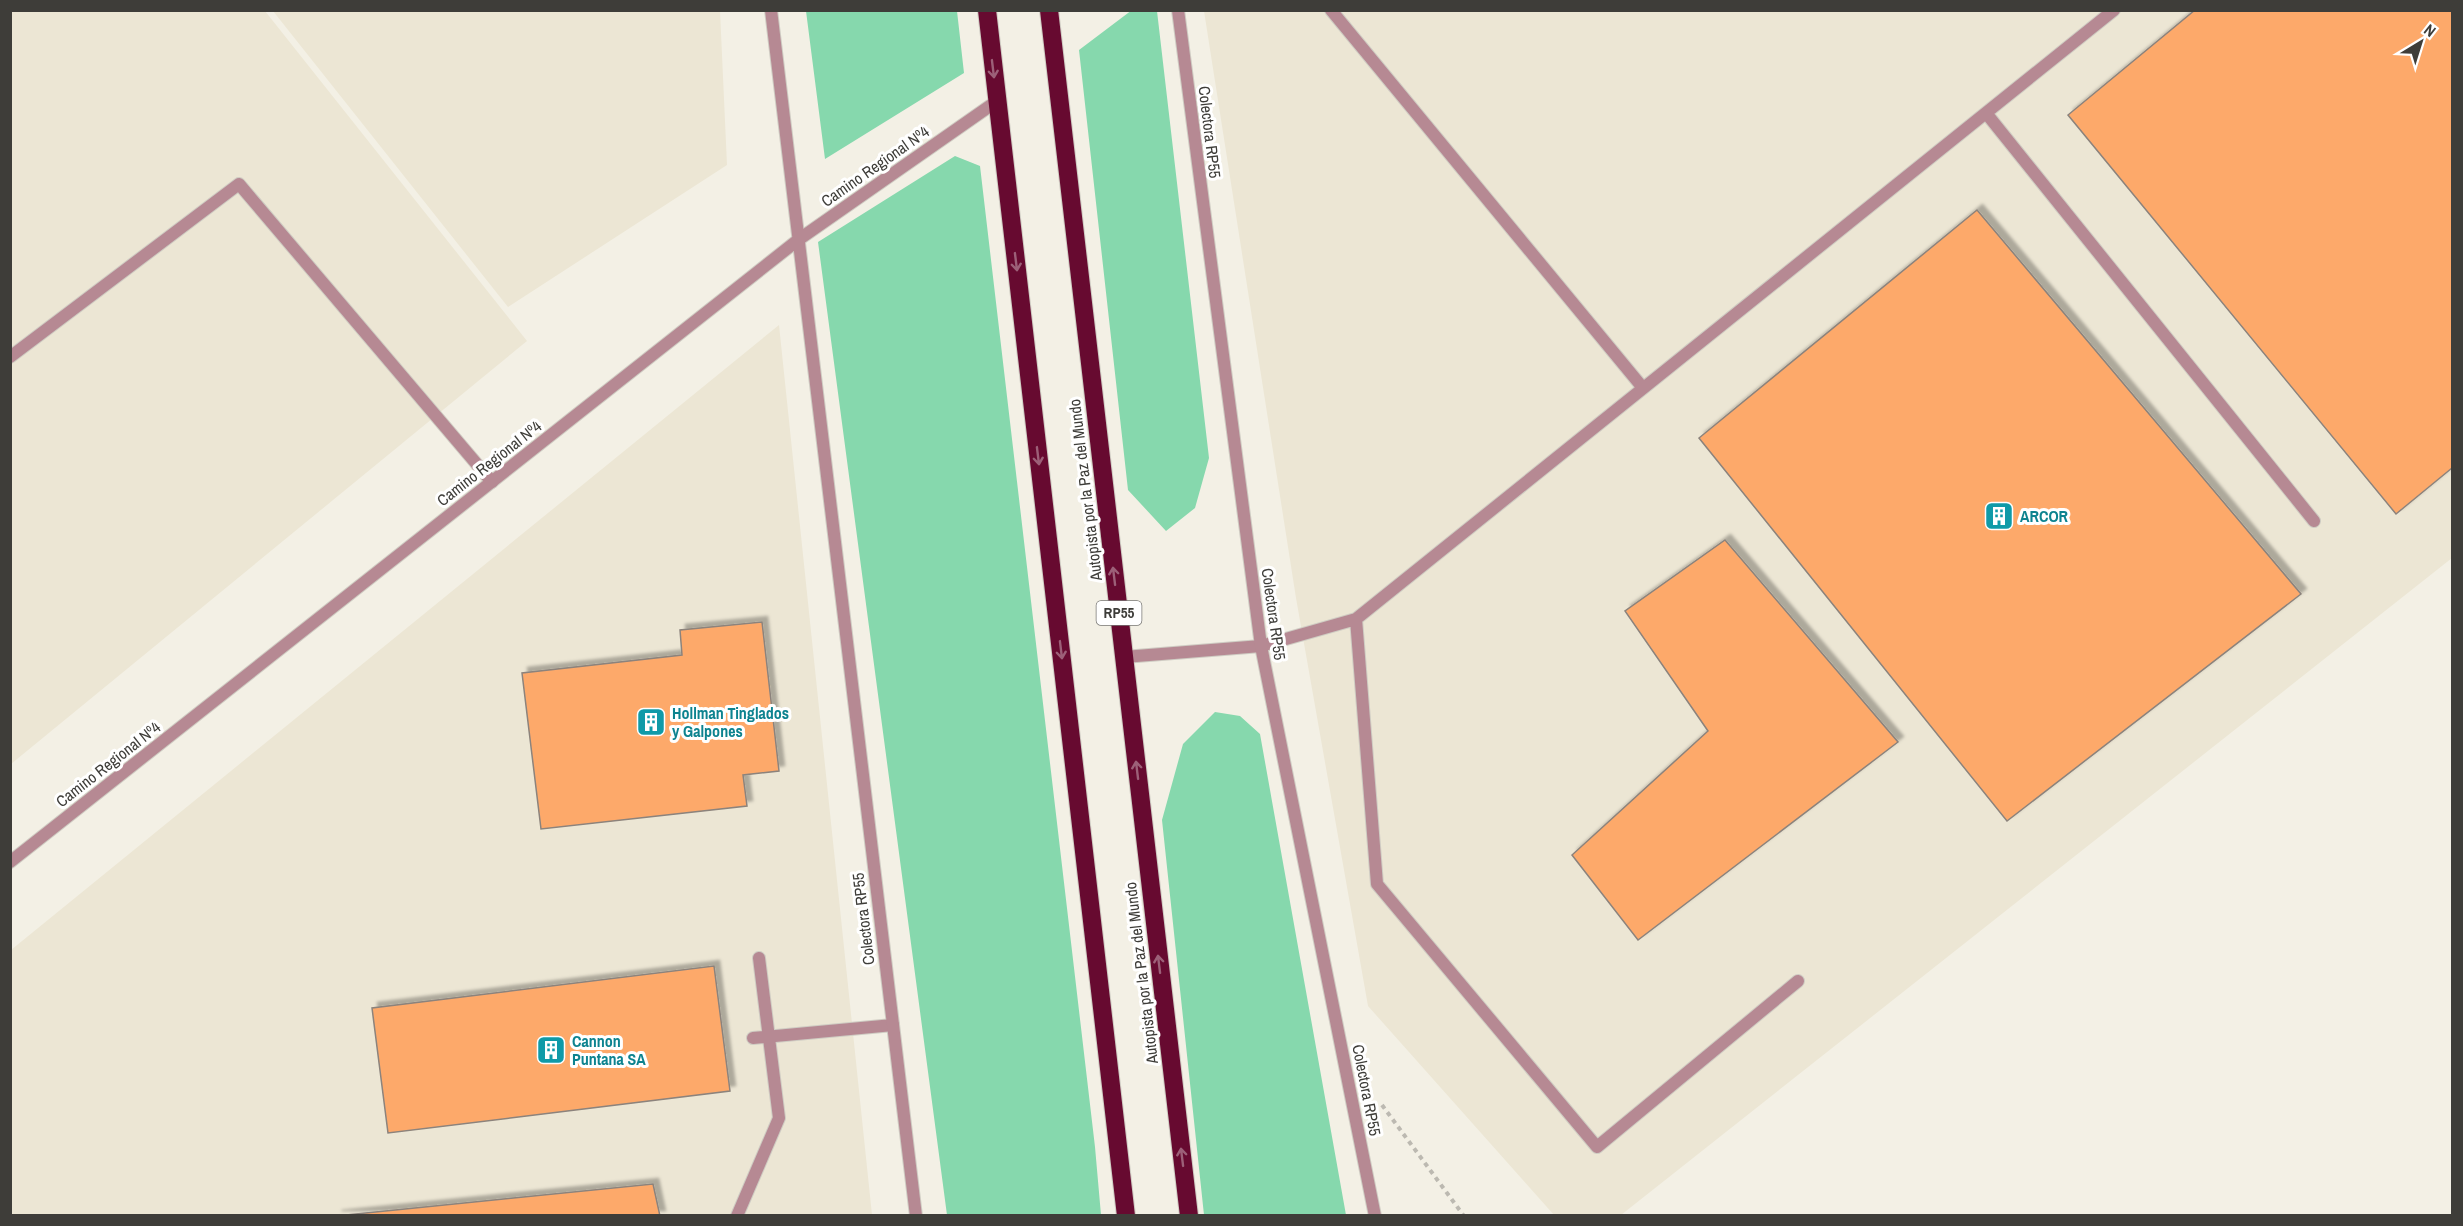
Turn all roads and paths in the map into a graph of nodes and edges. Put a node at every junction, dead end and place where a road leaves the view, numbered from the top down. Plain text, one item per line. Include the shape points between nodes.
1 (771, 10) edge
2 (987, 10) edge
3 (1178, 10) edge
4 (1330, 10) edge
5 (2114, 10) edge
6 (1050, 11) edge
7 (997, 101) junction
8 (1986, 113) junction
9 (798, 240) junction
10 (10, 357) edge
11 (1643, 388) junction
12 (492, 482) junction
13 (2314, 521) dead end
14 (1356, 619) junction
15 (1261, 646) junction
16 (1124, 657) junction
17 (10, 862) edge
18 (759, 958) dead end
19 (1798, 981) dead end
20 (893, 1025) junction
21 (768, 1037) junction
22 (753, 1038) dead end
23 (1376, 1097) dead end
24 (737, 1215) edge
25 (916, 1215) edge
26 (1126, 1215) edge
27 (1189, 1215) edge
28 (1375, 1215) edge
29 (1464, 1215) edge

1 - 9 street, Colectora RP55
2 -> 7 highway
3 - 15 street, Colectora RP55
4 - 11 street
5 - 8 street
16 -> 6 highway, Autopista por la Paz del Mundo / RP55
7 - 9 street, Camino Regional Nº4
7 -> 26 highway
8 - 11 street
8 - 13 street
9 - 12 street, Camino Regional Nº4
9 - 20 street, Colectora RP55
10 - 12 street via 239,184
11 - 14 street
12 - 17 street, Camino Regional Nº4
14 - 15 street
14 - 19 street via 1377,884 1597,1147
15 - 16 street
15 - 28 street, Colectora RP55
27 -> 16 highway, Autopista por la Paz del Mundo / RP55
18 - 21 street
20 - 21 street
20 - 25 street, Colectora RP55
21 - 22 street
21 - 24 street via 779,1118
23 - 29 path

